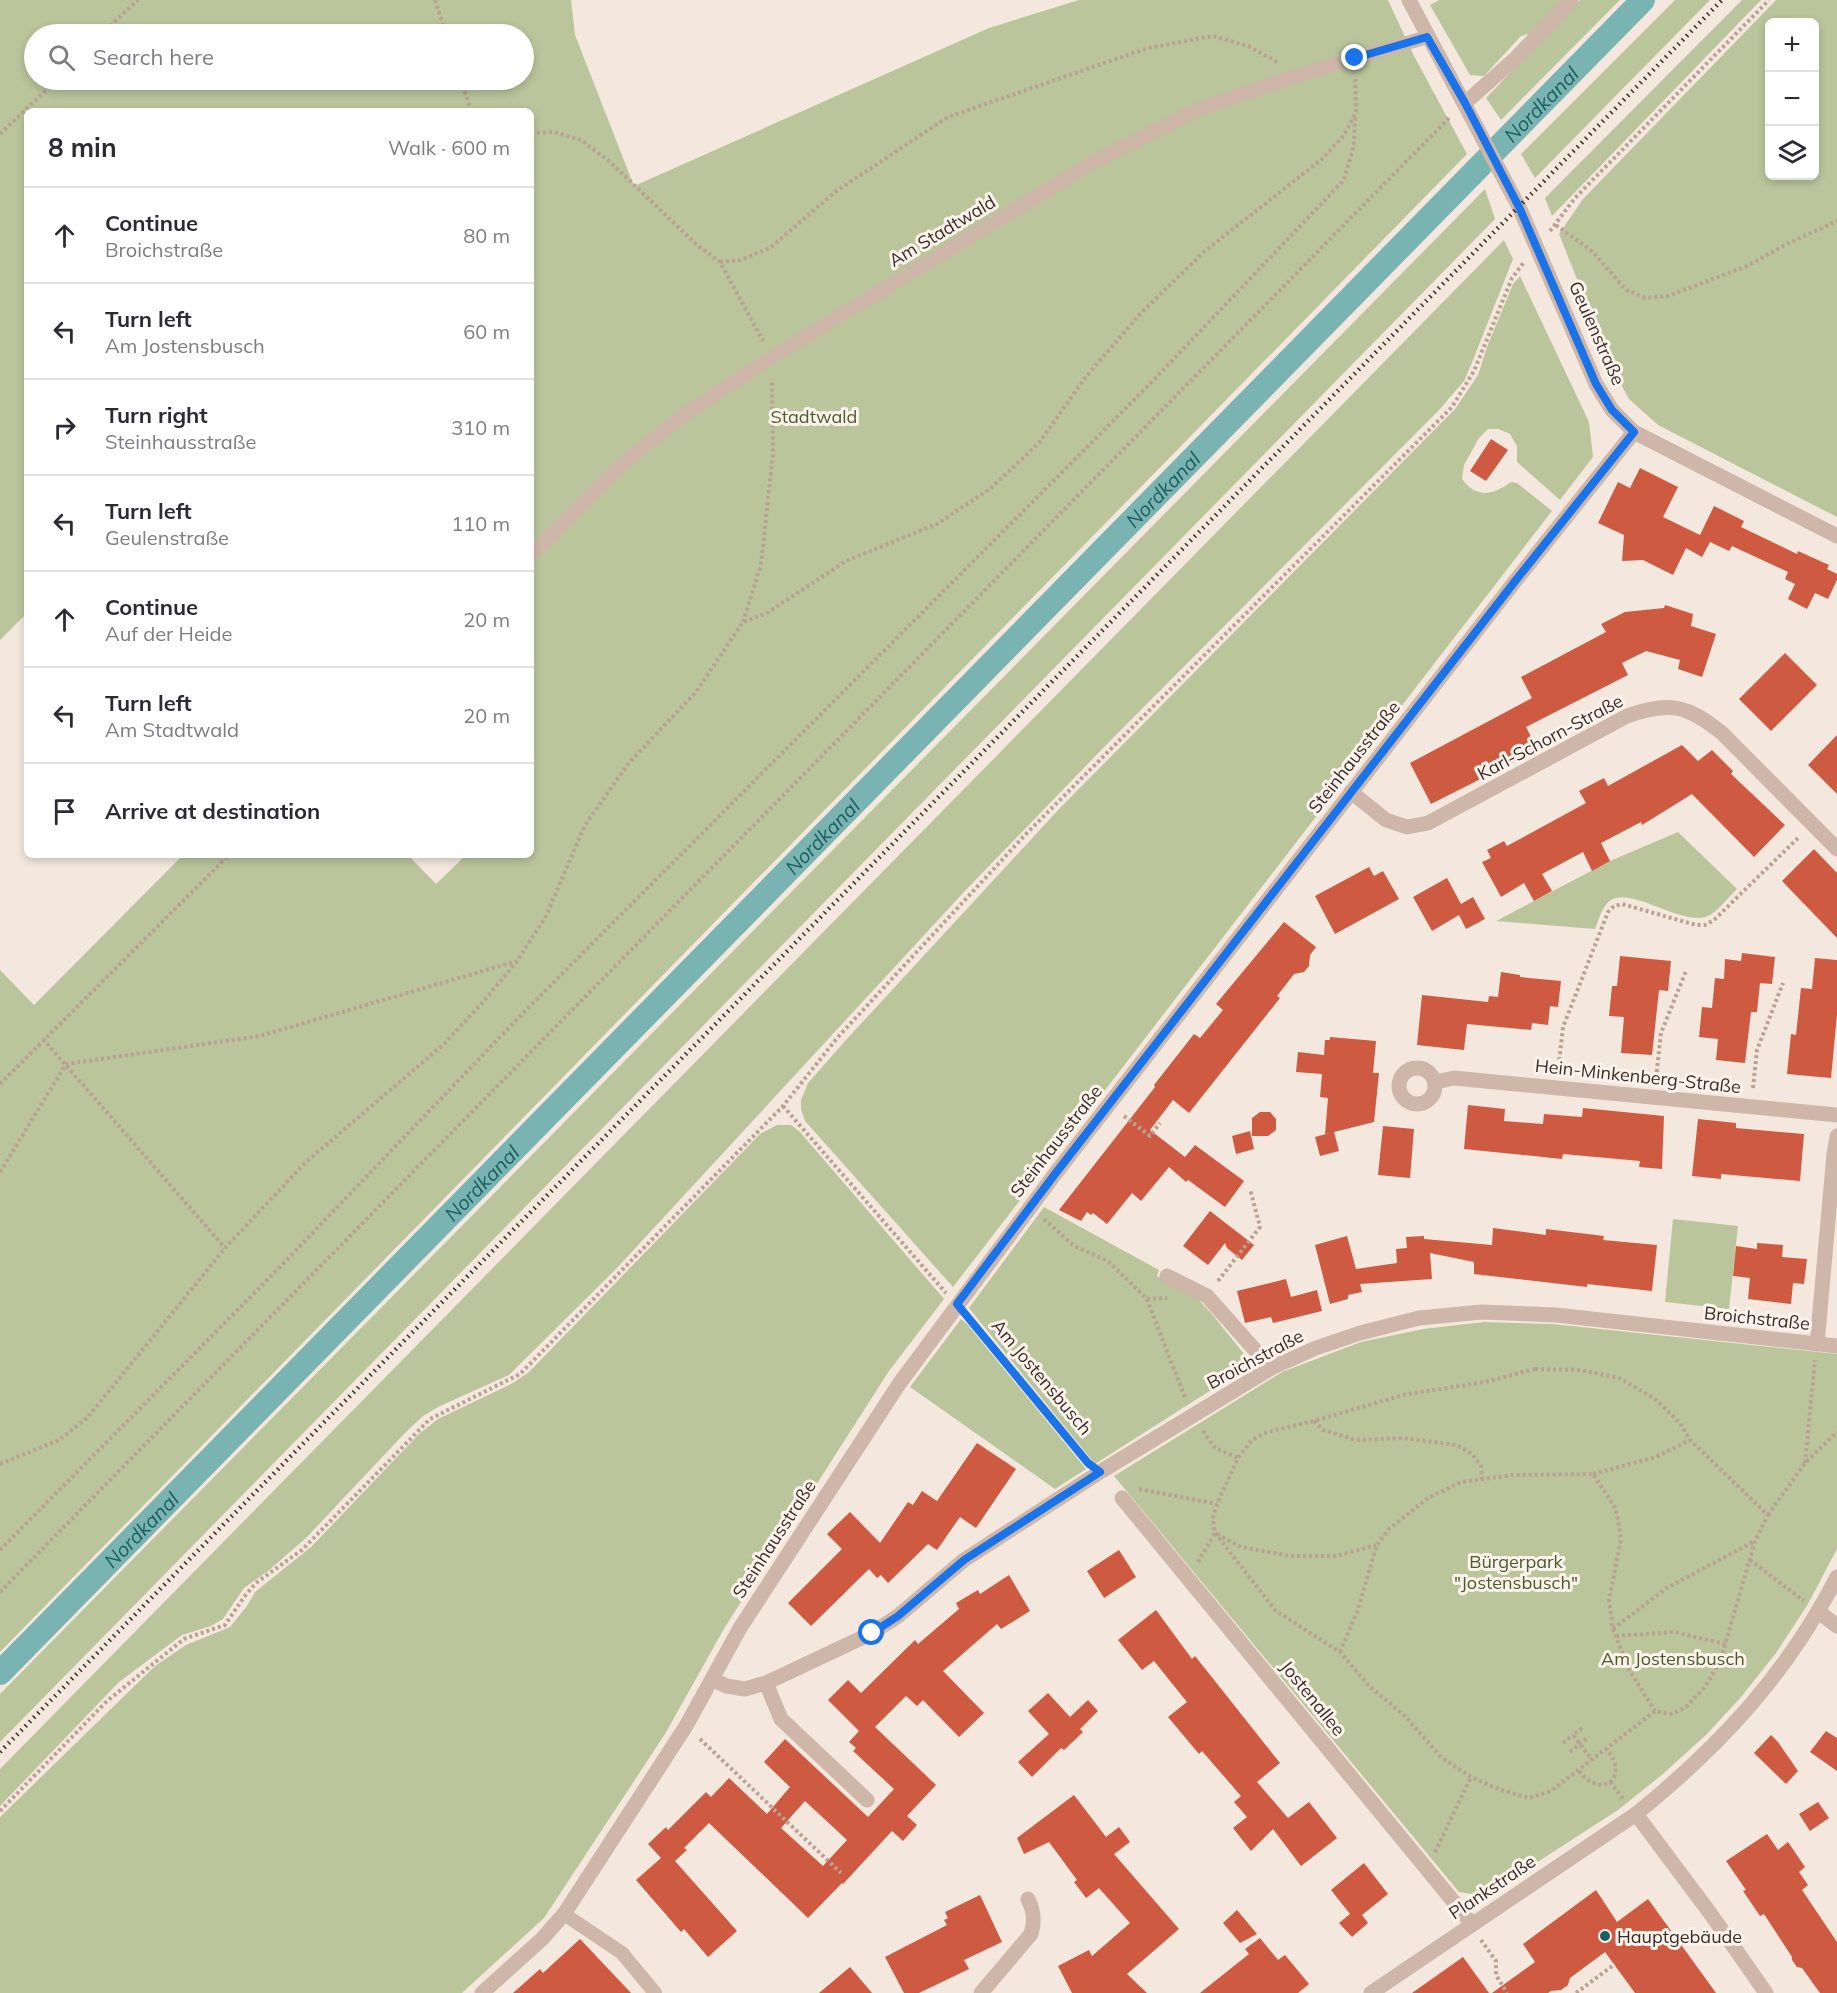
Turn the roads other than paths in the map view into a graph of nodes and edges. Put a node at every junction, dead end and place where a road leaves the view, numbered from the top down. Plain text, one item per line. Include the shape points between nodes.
1 (1409, 0) edge
2 (1571, 0) edge
3 (1427, 37) junction
4 (1465, 103) junction
5 (1634, 432) junction
6 (1837, 536) edge
7 (534, 552) edge
8 (1352, 792) junction
9 (1837, 849) edge
10 (1436, 1083) dead end
11 (1837, 1116) edge
12 (1837, 1136) edge
13 (1167, 1275) dead end
14 (1816, 1344) junction
15 (1837, 1346) edge
16 (1271, 1368) junction
17 (1122, 1498) dead end
18 (1837, 1577) edge
19 (1819, 1612) junction
20 (1837, 1626) edge
21 (712, 1679) junction
22 (766, 1683) junction
23 (867, 1800) dead end
24 (1636, 1814) junction
25 (1028, 1899) dead end
26 (564, 1914) junction
27 (1472, 1924) junction
28 (482, 1993) edge
29 (655, 1993) edge
30 (981, 1993) edge
31 (1371, 1993) edge
32 (1766, 1993) edge

1 - 3 street, Geulenstraße
2 - 4 street via 1516,58
3 - 4 street, Geulenstraße
3 - 7 lane, Am Stadtwald via 1199,109 1095,161 685,414 621,465
4 - 5 street, Geulenstraße via 1537,244 1596,384 1612,410
5 - 6 street, Geulenstraße
5 - 8 street, Steinhausstraße
8 - 9 street, Karl-Schorn-Straße via 1386,820 1407,827 1428,824 1627,716 1664,707 1684,710 1714,727
8 - 21 street, Steinhausstraße via 1030,1206 899,1384 740,1628
10 - 11 street, Hein-Minkenberg-Straße via 1454,1078
12 - 14 street
13 - 16 street via 1207,1296
14 - 15 street, Broichstraße
14 - 16 street, Broichstraße via 1556,1315 1482,1312 1419,1318 1360,1333
16 - 22 street, Broichstraße via 964,1560 872,1633
17 - 27 street, Jostenallee
18 - 19 street
19 - 20 street
19 - 24 street via 1785,1664 1753,1703 1714,1745
21 - 22 street, Broichstraße via 745,1689
21 - 26 street, Steinhausstraße via 686,1726
22 - 23 street via 781,1719
24 - 27 street, Plankstraße
24 - 32 street
25 - 30 street via 1034,1914 1031,1934
26 - 28 street, Steinhausstraße
26 - 29 lane via 622,1953
27 - 31 street, Plankstraße

